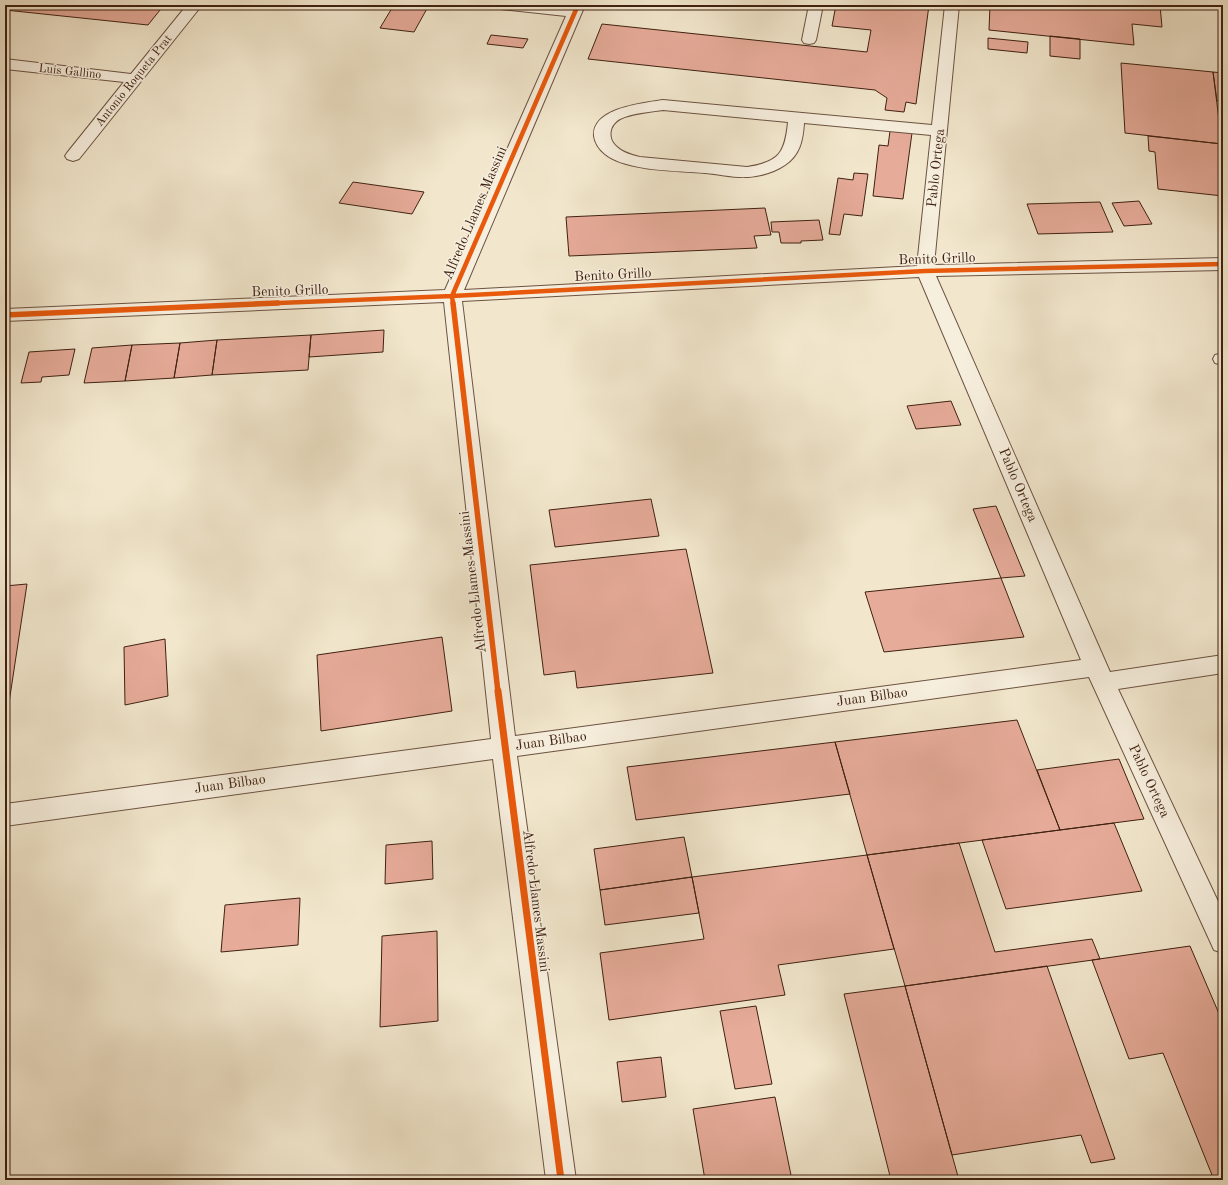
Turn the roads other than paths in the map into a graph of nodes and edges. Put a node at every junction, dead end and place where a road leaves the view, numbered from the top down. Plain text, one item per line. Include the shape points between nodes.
1 (195, 5) edge
2 (500, 5) edge
3 (816, 5) edge
4 (952, 5) edge
5 (576, 9) edge
6 (809, 40) dead end
7 (5, 64) edge
8 (136, 79) junction
9 (797, 118) junction
10 (940, 130) junction
11 (73, 156) dead end
12 (1223, 264) edge
13 (926, 271) junction
14 (452, 296) junction
15 (5, 315) edge
16 (1223, 664) edge
17 (1100, 675) junction
18 (504, 747) junction
19 (5, 814) edge
20 (1223, 941) edge
21 (561, 1180) edge

1 - 8 street, Antonio Roqueta Prat
2 - 5 street
3 - 6 street
4 - 10 street, Pablo Ortega
5 - 14 street, Alfredo Llames Massini
7 - 8 street, Luis Gallino
8 - 11 street, Antonio Roqueta Prat
9 - 9 street via 662,105 614,116 602,132 603,142 611,151 624,158 639,162 747,172 764,170 788,154 793,144
9 - 10 street
10 - 13 street, Pablo Ortega
12 - 13 street, Benito Grillo
13 - 14 street, Benito Grillo
13 - 17 street, Pablo Ortega
14 - 15 street, Benito Grillo
14 - 18 street, Alfredo Llames Massini
16 - 17 street, Juan Bilbao
17 - 18 street, Juan Bilbao
17 - 20 street, Pablo Ortega
18 - 19 street, Juan Bilbao
18 - 21 street, Alfredo Llames Massini

